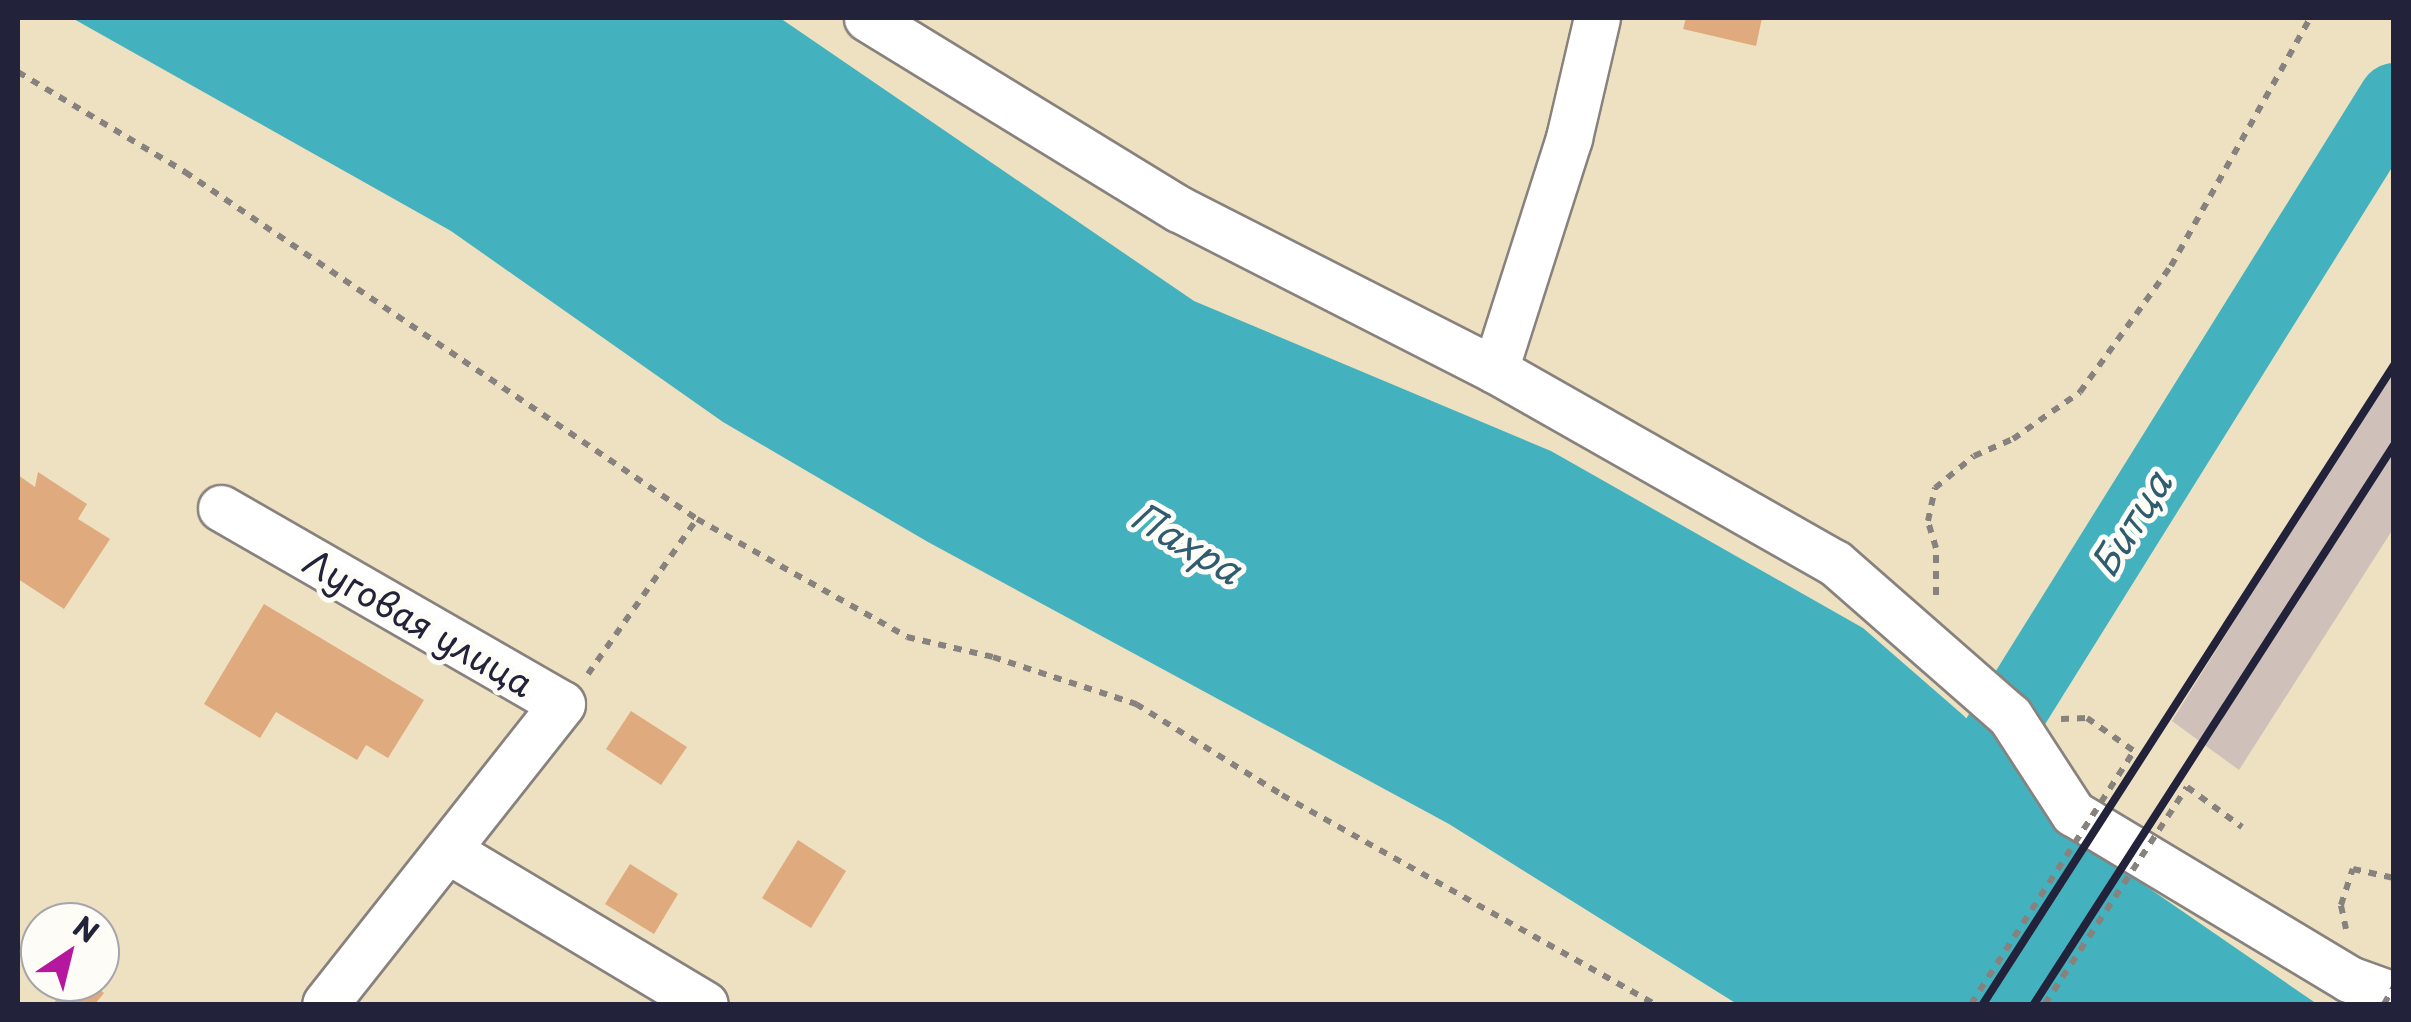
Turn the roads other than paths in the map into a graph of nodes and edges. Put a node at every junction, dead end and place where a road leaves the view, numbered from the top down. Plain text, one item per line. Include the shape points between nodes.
1 (1596, 18) edge
2 (892, 25) edge
3 (1496, 370) junction
4 (221, 508) dead end
5 (450, 851) junction
6 (2394, 995) edge
7 (325, 1004) edge
8 (705, 1004) edge

1 - 3 street via 1569,138
2 - 3 street via 1180,209
3 - 6 street via 1835,563 2010,716 2073,813 2342,975
4 - 5 street, Луговая улица via 562,704
5 - 7 street, Луговая улица
5 - 8 street

